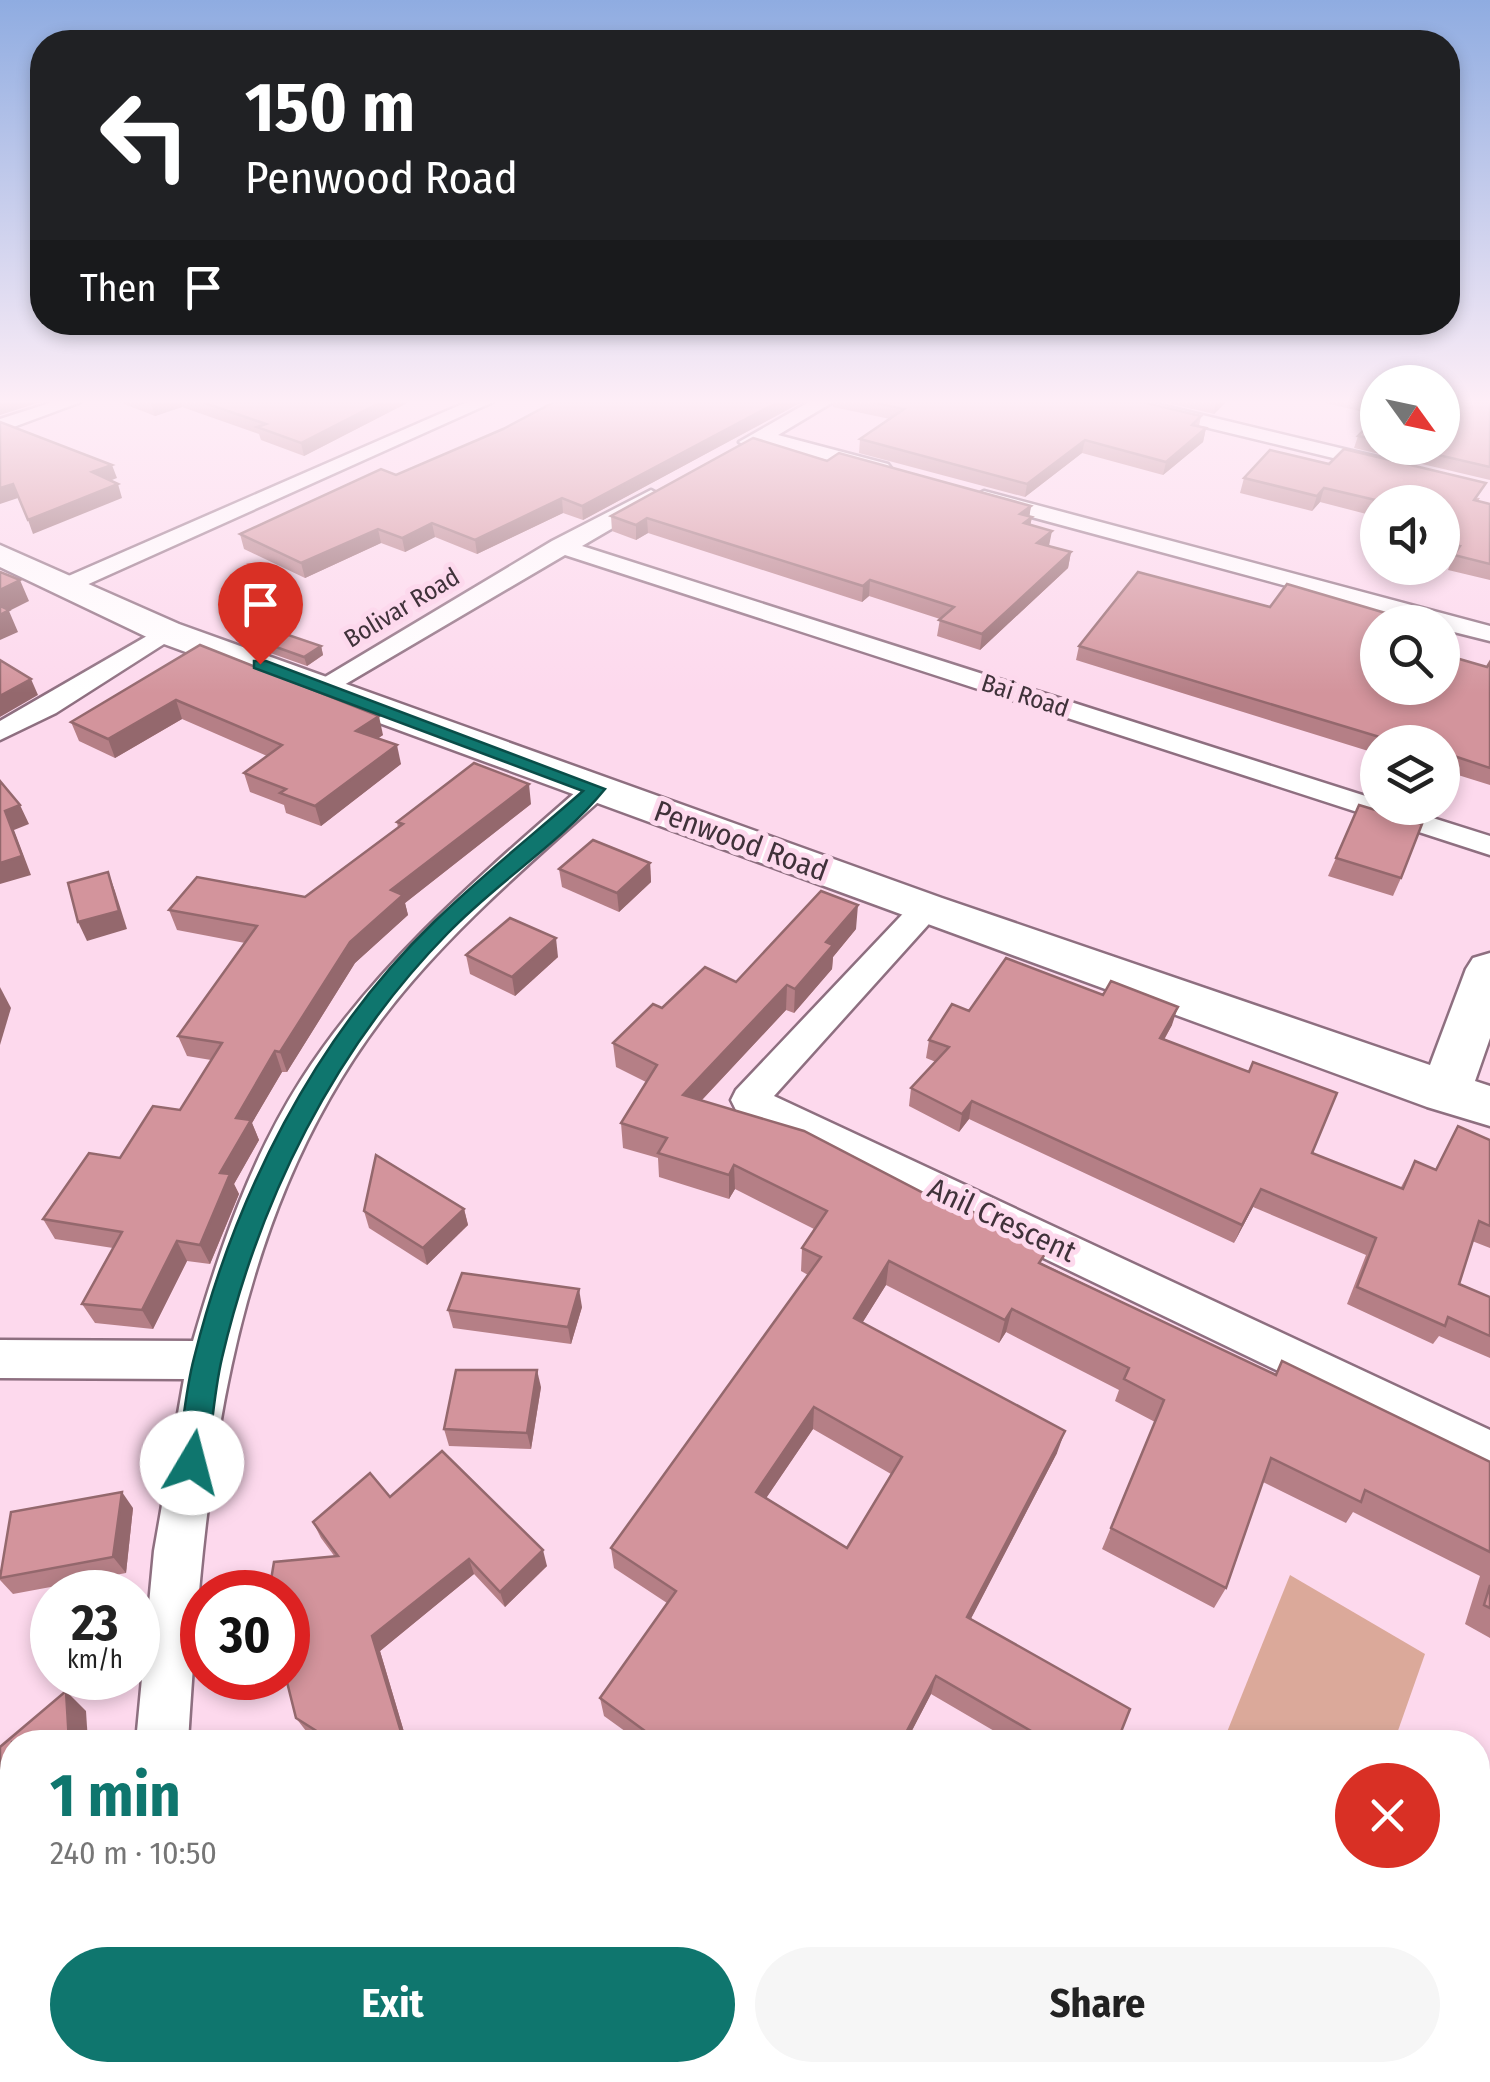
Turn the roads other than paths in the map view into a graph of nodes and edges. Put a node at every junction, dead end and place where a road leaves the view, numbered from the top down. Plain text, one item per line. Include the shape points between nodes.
1 (262, 499) edge
2 (646, 499) edge
3 (993, 499) edge
4 (560, 546) junction
5 (0, 555) edge
6 (65, 586) junction
7 (166, 632) junction
8 (1490, 634) edge
9 (323, 686) junction
10 (0, 732) edge
11 (596, 789) junction
12 (1490, 846) edge
13 (926, 908) junction
14 (1490, 969) edge
15 (1468, 1100) edge
16 (0, 1359) edge
17 (207, 1360) junction
18 (1490, 1452) edge
19 (163, 1730) edge

1 - 6 street
2 - 4 street, Bolivar Road
3 - 8 street
4 - 9 street, Bolivar Road
4 - 12 street, Bai Road
5 - 6 street, Penwood Road
6 - 7 street, Penwood Road
7 - 9 street, Penwood Road
7 - 10 street
9 - 11 street, Penwood Road
11 - 13 street, Penwood Road
11 - 17 street via 440,928 366,1015 293,1125 241,1246
13 - 15 street, Penwood Road
13 - 18 street, Anil Crescent via 749,1100
14 - 15 street
16 - 17 street
17 - 19 street via 172,1601

